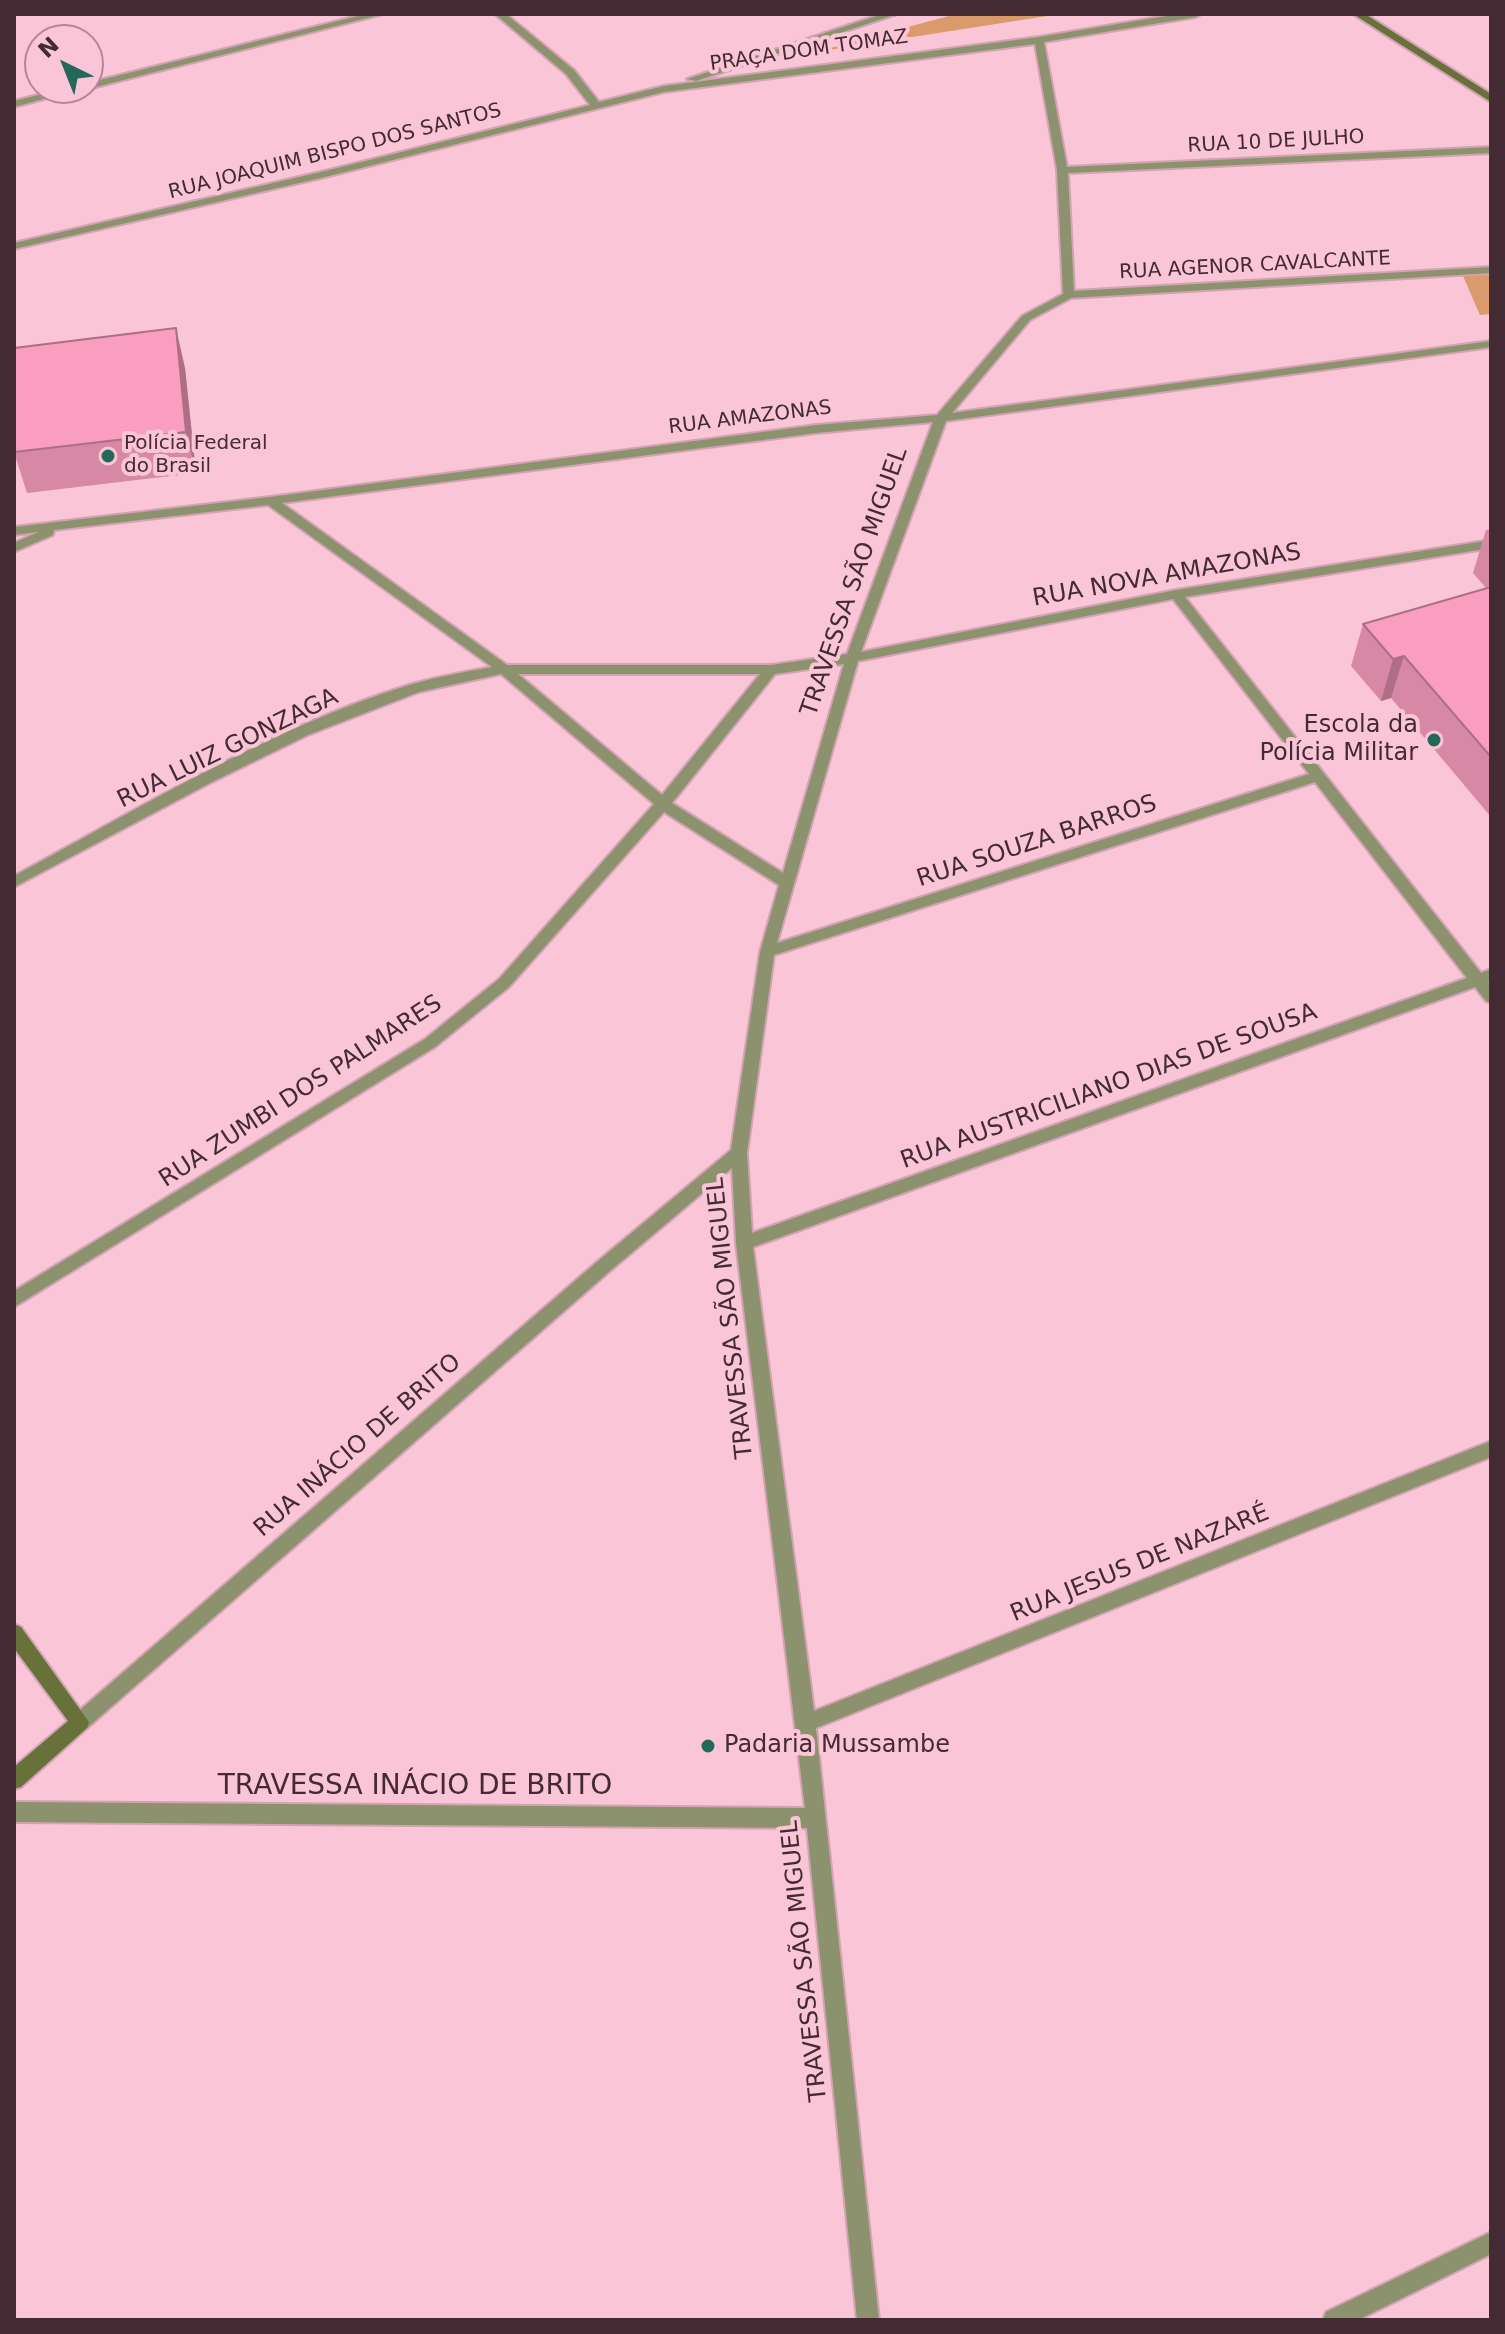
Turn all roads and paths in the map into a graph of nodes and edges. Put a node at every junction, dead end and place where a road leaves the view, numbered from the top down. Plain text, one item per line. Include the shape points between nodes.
1 (378, 14) edge
2 (500, 14) edge
3 (892, 14) edge
4 (1196, 14) edge
5 (1358, 14) edge
6 (1039, 40) junction
7 (104, 82) edge
8 (664, 89) junction
9 (1491, 99) edge
10 (596, 106) junction
11 (1491, 150) edge
12 (1062, 170) junction
13 (14, 246) edge
14 (1491, 270) edge
15 (1069, 295) junction
16 (1026, 318) joint
17 (1491, 344) edge
18 (941, 418) junction
19 (270, 501) junction
20 (60, 526) junction
21 (14, 531) edge
22 (1491, 544) edge
23 (14, 548) edge
24 (1176, 594) junction
25 (852, 658) junction
26 (504, 669) junction
27 (771, 670) junction
28 (1320, 775) junction
29 (663, 804) junction
30 (14, 882) edge
31 (787, 883) junction
32 (767, 952) junction
33 (1483, 978) edge
34 (1491, 997) edge
35 (739, 1153) junction
36 (744, 1243) junction
37 (14, 1300) edge
38 (1491, 1449) edge
39 (14, 1633) edge
40 (80, 1722) junction
41 (806, 1723) junction
42 (14, 1780) edge
43 (14, 1812) edge
44 (816, 1818) junction
45 (1491, 2243) edge
46 (868, 2320) edge
47 (1334, 2320) edge

1 - 7 street
2 - 10 street via 570,72
3 - 8 street, PRAÇA DOM TOMAZ
4 - 6 street, PRAÇA DOM TOMAZ
5 - 9 main road
6 - 8 street, PRAÇA DOM TOMAZ
6 - 12 street
8 - 10 street, RUA JOAQUIM BISPO DOS SANTOS
10 - 13 street, RUA JOAQUIM BISPO DOS SANTOS
11 - 12 street, RUA 10 DE JULHO
12 - 15 street
14 - 15 street, RUA AGENOR CAVALCANTE
15 - 16 street, RUA AGENOR CAVALCANTE
16 - 18 street, TRAVESSA SÃO MIGUEL
17 - 18 street, RUA AMAZONAS
18 - 19 street, RUA AMAZONAS via 816,429
18 - 25 street, TRAVESSA SÃO MIGUEL
19 - 20 street, RUA AMAZONAS
19 - 26 street
20 - 21 street, RUA AMAZONAS
20 - 23 street
22 - 24 street, RUA NOVA AMAZONAS
24 - 25 street, RUA NOVA AMAZONAS
24 - 28 street
25 - 27 street, RUA LUIZ GONZAGA
25 - 31 street, TRAVESSA SÃO MIGUEL
26 - 27 street, RUA LUIZ GONZAGA
26 - 29 street
26 - 30 street, RUA LUIZ GONZAGA via 406,692 276,744
27 - 29 street, RUA ZUMBI DOS PALMARES
28 - 32 street, RUA SOUZA BARROS
28 - 33 street
29 - 31 street
29 - 37 street, RUA ZUMBI DOS PALMARES via 504,983 430,1043
31 - 32 street, TRAVESSA SÃO MIGUEL
32 - 35 street, TRAVESSA SÃO MIGUEL
33 - 34 street
33 - 36 street, RUA AUSTRICILIANO DIAS DE SOUSA
35 - 36 street, TRAVESSA SÃO MIGUEL
35 - 40 street, RUA INÁCIO DE BRITO
36 - 41 street, TRAVESSA SÃO MIGUEL
38 - 41 street, RUA JESUS DE NAZARÉ
39 - 40 main road
40 - 42 main road, RUA INÁCIO DE BRITO
41 - 44 street, TRAVESSA SÃO MIGUEL
43 - 44 street, TRAVESSA INÁCIO DE BRITO
44 - 46 street, TRAVESSA SÃO MIGUEL
45 - 47 street

